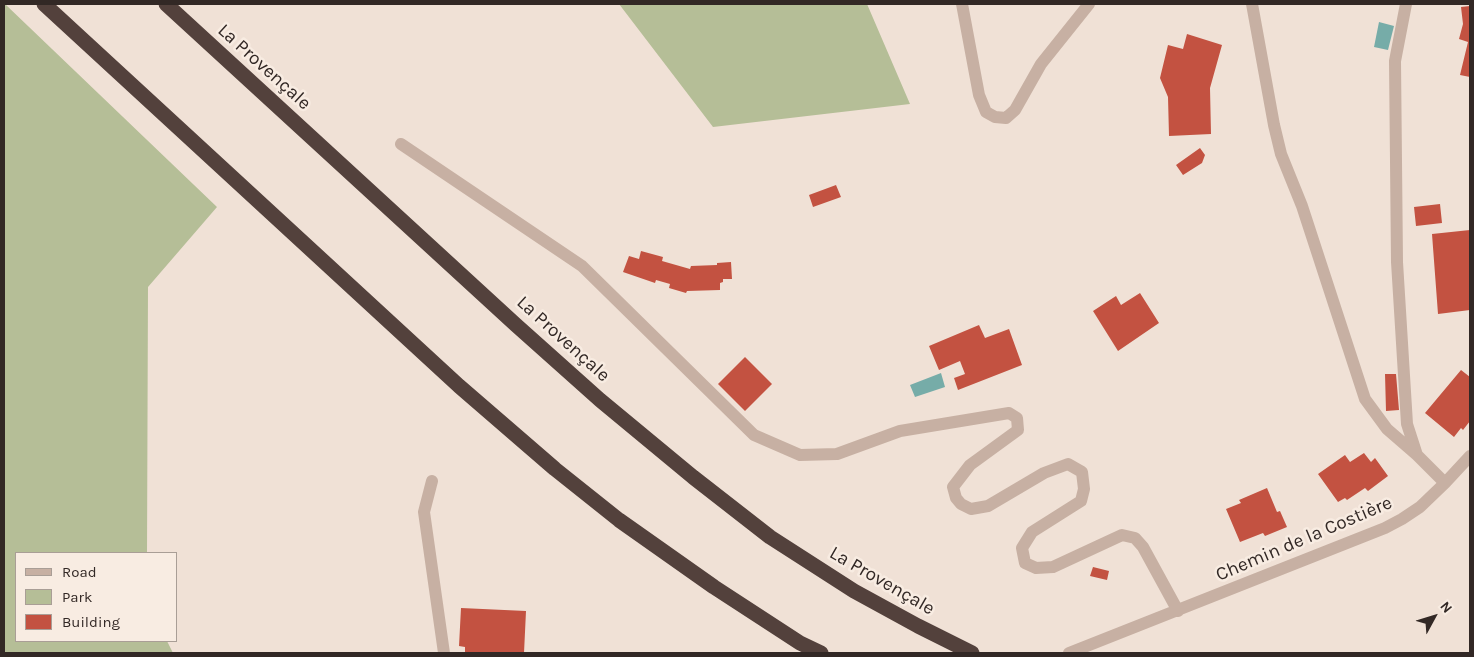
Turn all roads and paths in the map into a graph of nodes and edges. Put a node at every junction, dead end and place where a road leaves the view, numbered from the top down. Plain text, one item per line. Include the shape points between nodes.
1 (44, 4) edge
2 (166, 4) edge
3 (962, 4) edge
4 (1089, 4) edge
5 (1252, 4) edge
6 (1406, 4) edge
7 (401, 144) dead end
8 (1417, 455) junction
9 (1470, 456) edge
10 (432, 481) dead end
11 (1445, 484) junction
12 (1178, 611) junction
13 (444, 653) edge
14 (821, 653) edge
15 (972, 653) edge
16 (1069, 653) edge

1 - 14 highway via 459,386 555,469 619,520 714,587 800,643
2 - 15 highway, La Provençale via 516,325 693,477 770,536 854,591
3 - 4 street via 979,95 986,112 1006,118 1015,110 1041,64
5 - 8 street via 1281,154 1302,206 1365,399 1387,429
6 - 8 street via 1395,61 1397,262 1407,424
7 - 12 street via 582,266 754,435 800,455 837,454 900,431 1009,413 1017,418 1018,430 970,465 953,487 961,504 971,509 988,506 1044,473 1068,464 1082,472 1084,489 1081,501 1032,532 1022,548 1025,563 1036,568 1053,567 1122,535 1135,538
8 - 11 street
9 - 11 street, Chemin de la Costière
10 - 13 street via 424,512
11 - 12 street, Chemin de la Costière via 1402,520
12 - 16 street, Chemin de la Costière

